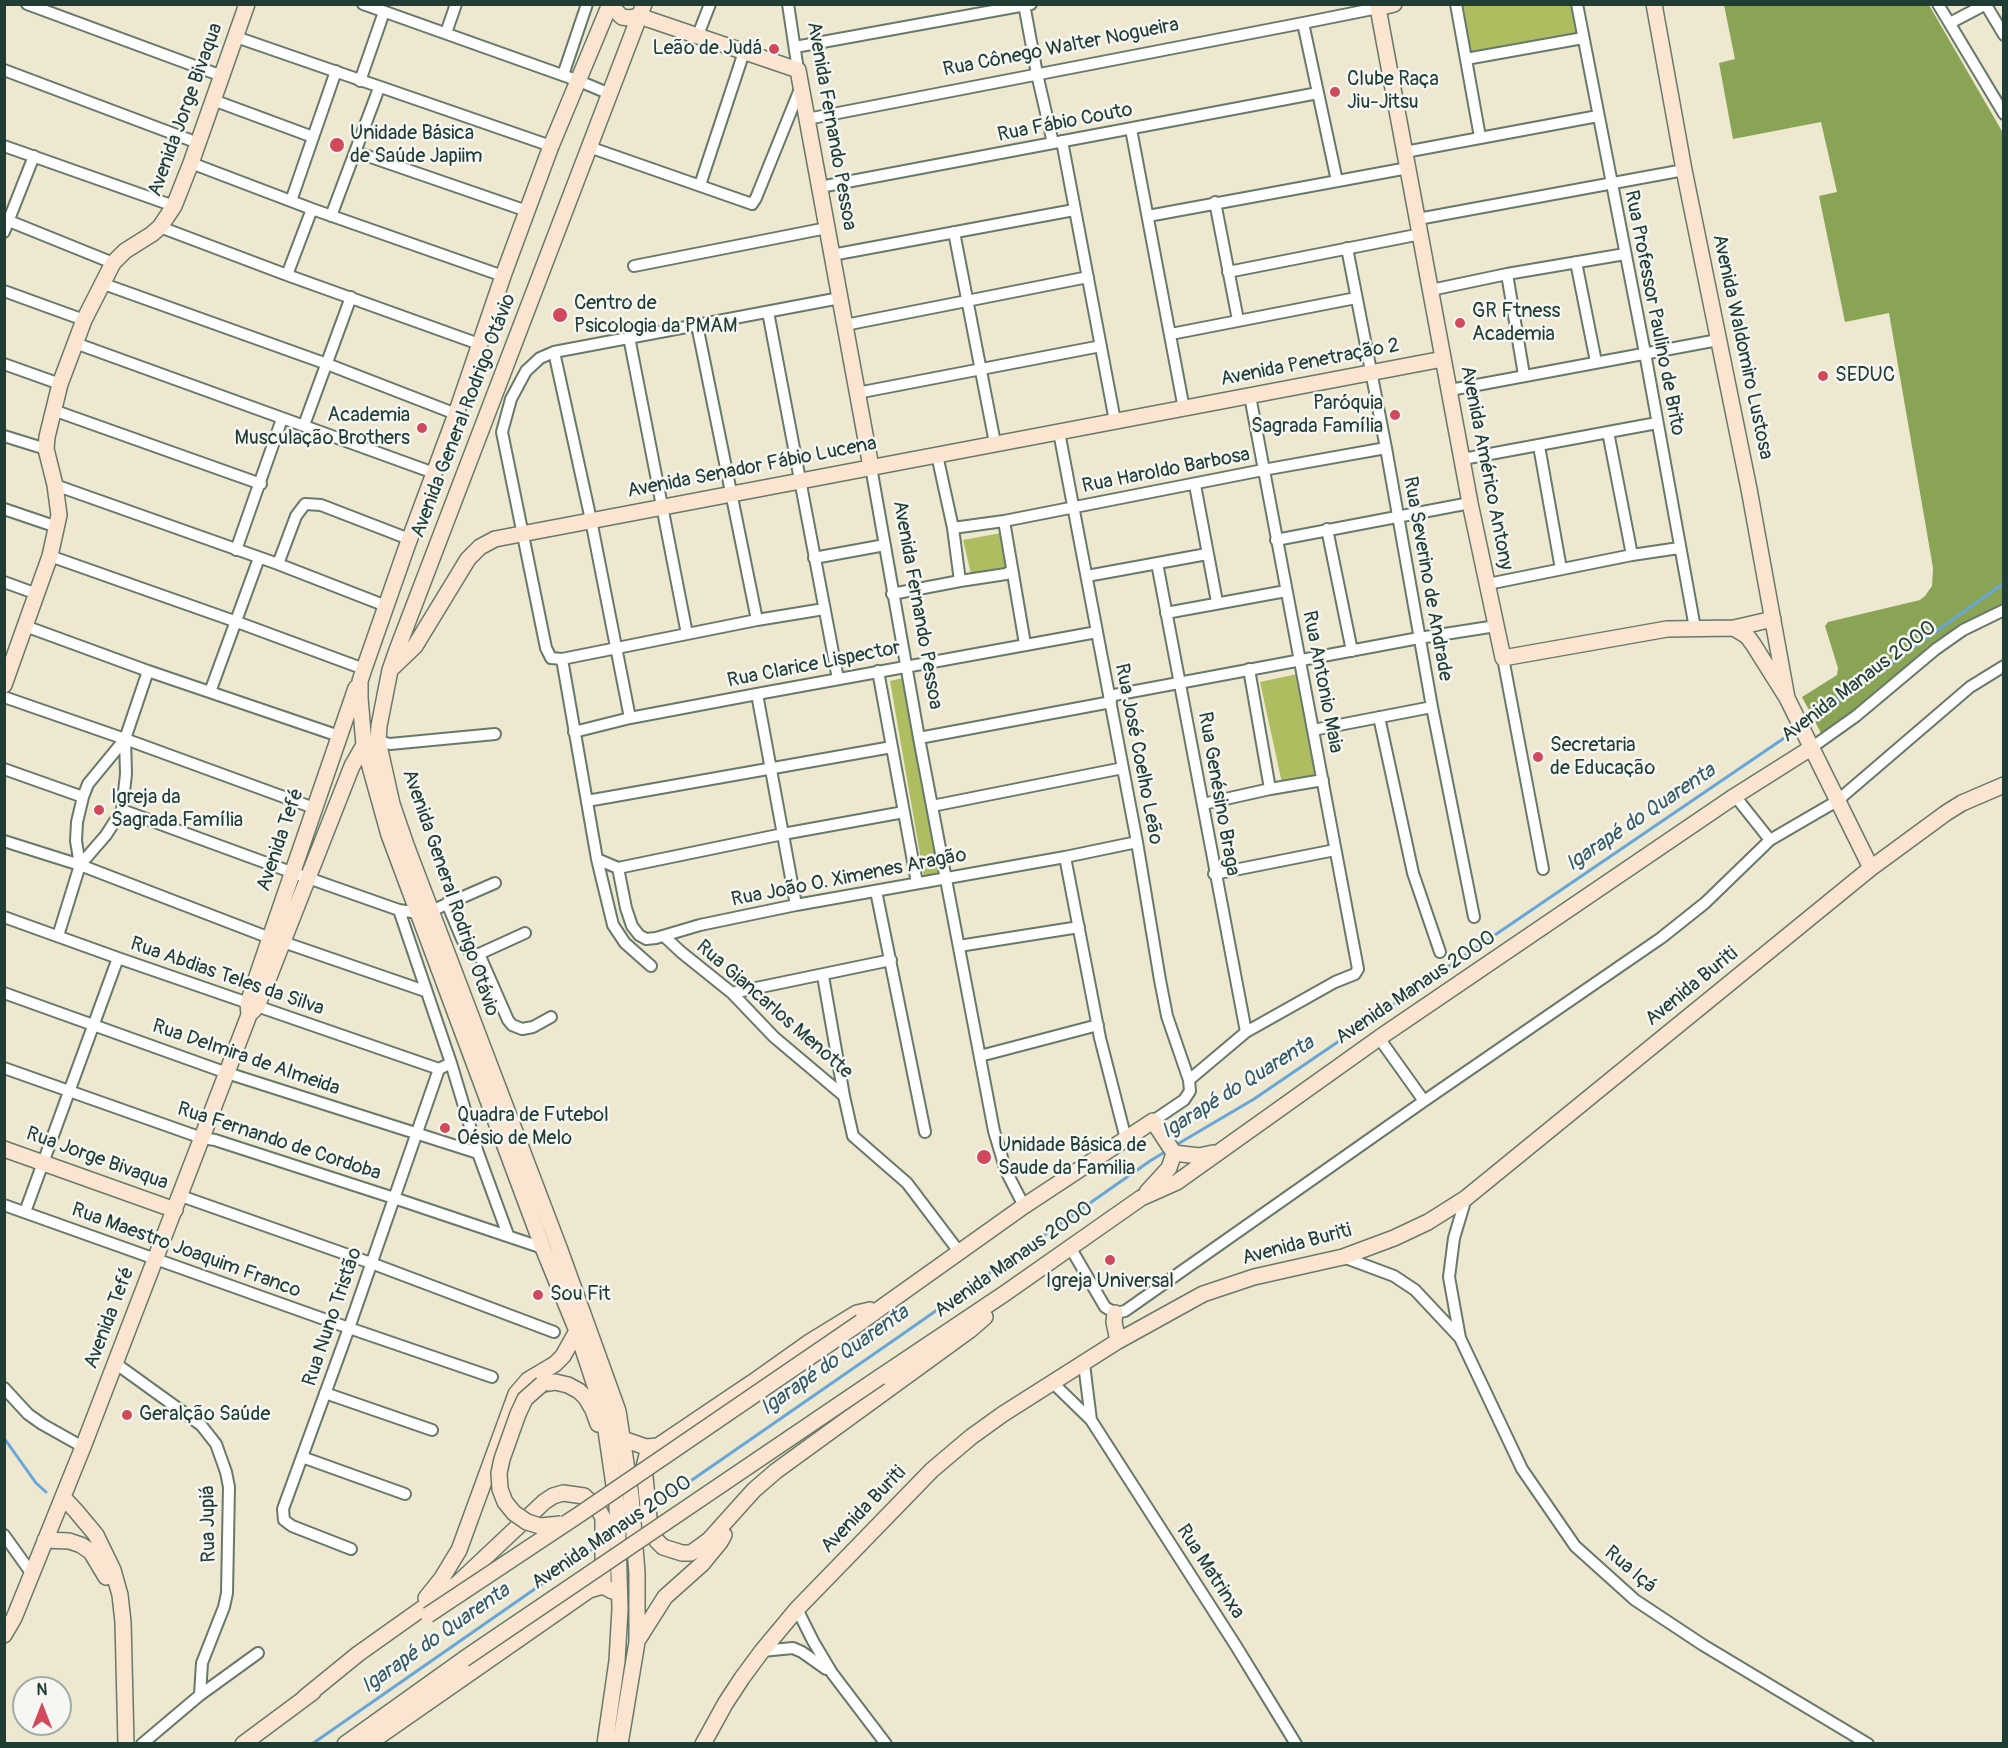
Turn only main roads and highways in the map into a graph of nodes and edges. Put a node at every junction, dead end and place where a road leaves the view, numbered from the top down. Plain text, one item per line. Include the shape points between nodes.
1 (1394, 4) edge
2 (1654, 4) edge
3 (610, 5) edge
4 (243, 6) edge
5 (1377, 6) edge
6 (642, 10) edge
7 (1443, 360) junction
8 (1184, 409) joint
9 (871, 467) junction
10 (1773, 619) junction
11 (1734, 628) junction
12 (9, 657) edge
13 (390, 670) junction
14 (362, 675) junction
15 (4, 686) edge
16 (1787, 698) junction
17 (371, 743) junction
18 (1809, 745) junction
19 (2004, 784) edge
20 (1871, 868) junction
21 (424, 912) junction
22 (276, 940) junction
23 (4, 1149) edge
24 (1173, 1151) junction
25 (1219, 1152) junction
26 (1141, 1198) junction
27 (178, 1203) junction
28 (1004, 1294) junction
29 (884, 1306) junction
30 (1115, 1313) road end
31 (577, 1331) junction
32 (1118, 1341) junction
33 (623, 1439) junction
34 (658, 1446) junction
35 (611, 1459) junction
36 (63, 1497) junction
37 (734, 1514) junction
38 (567, 1522) junction
39 (45, 1540) junction
40 (603, 1586) junction
41 (620, 1609) junction
42 (411, 1617) junction
43 (4, 1635) edge
44 (637, 1642) junction
45 (304, 1698) junction
46 (116, 1743) edge
47 (126, 1743) edge
48 (243, 1743) edge
49 (345, 1743) edge
50 (368, 1743) edge
51 (605, 1743) edge
52 (620, 1743) edge
53 (703, 1743) edge

1 - 5 main road, Rua Cônego Walter Nogueira
2 - 10 main road, Avenida Waldomiro Lustosa
3 - 6 main road via 628,18
3 - 14 main road, Avenida General Rodrigo Otávio via 551,146
4 - 12 main road, Avenida Jorge Bivaqua via 236,37 174,206 160,227 112,263 84,320 60,384 46,449 55,485 57,527 37,594
5 - 7 main road, Avenida Américo Antony
6 - 9 main road, Avenida Fernando Pessoa via 698,35 798,70
6 - 13 main road, Avenida General Rodrigo Otávio
7 - 8 main road, Avenida Penetração 2
7 - 11 main road, Avenida Américo Antony via 1503,658 1667,629
8 - 9 main road, Avenida Senador Fábio Lucena
9 - 13 main road, Avenida Senador Fábio Lucena via 495,539 468,559 416,646
10 - 11 main road
10 - 16 main road, Avenida Waldomiro Lustosa
11 - 16 main road, Avenida Waldomiro Lustosa via 1754,644
12 - 15 main road, Avenida Jorge Bivaqua
13 - 17 main road, Avenida General Rodrigo Otávio
14 - 17 main road, Avenida General Rodrigo Otávio via 361,717
14 - 22 main road, Avenida Tefé via 291,872
16 - 18 main road, Avenida Waldomiro Lustosa
17 - 21 main road, Avenida General Rodrigo Otávio via 389,835
17 - 22 main road, Avenida Tefé via 351,766 307,878
18 - 20 main road, Avenida Waldomiro Lustosa
18 - 25 main road, Avenida Manaus 2000
19 - 20 main road, Avenida Buriti via 1946,813
20 - 32 main road, Avenida Buriti via 1466,1198 1428,1222 1343,1257 1254,1277 1203,1294
21 - 31 main road, Avenida General Rodrigo Otávio via 543,1248
21 - 33 main road, Avenida General Rodrigo Otávio via 601,1359
22 - 27 main road, Avenida Tefé
23 - 27 main road, Rua Jorge Bivaqua
24 - 25 main road via 1198,1156
24 - 26 main road via 1169,1168
24 - 29 main road, Avenida Manaus 2000 via 1156,1126 1126,1139
25 - 26 main road, Avenida Manaus 2000 via 1177,1182
26 - 28 main road, Avenida Manaus 2000
27 - 36 main road, Avenida Tefé
28 - 37 main road via 970,1330 776,1471
28 - 49 main road, Avenida Manaus 2000, bridge
29 - 34 main road via 857,1313 808,1343
29 - 38 main road, Avenida Manaus 2000, bridge
30 - 32 main road
31 - 35 main road, Avenida General Rodrigo Otávio via 598,1391
31 - 42 main road via 563,1356 528,1380 516,1394 459,1550
32 - 53 main road, Avenida Buriti via 1002,1414 932,1470 797,1609 762,1651
33 - 34 main road via 642,1446
33 - 44 main road, Avenida General Rodrigo Otávio via 637,1573
34 - 37 main road via 645,1460 646,1491 650,1528 663,1547 691,1553
35 - 38 main road, bridge via 593,1410 579,1391 555,1382 542,1384 525,1399 502,1459 500,1489 514,1514 527,1522 540,1526
35 - 41 main road, Avenida General Rodrigo Otávio via 620,1546
36 - 39 main road, Avenida Tefé
36 - 47 main road via 96,1535 120,1595
37 - 44 main road via 720,1542 702,1564 664,1597
38 - 45 main road, Avenida Manaus 2000, bridge
39 - 43 main road, Avenida Tefé
39 - 46 main road via 81,1545 91,1552 106,1577 113,1611
40 - 41 main road via 615,1593
40 - 42 main road via 603,1518 584,1496 563,1493 544,1502 458,1583
40 - 50 main road via 590,1590
41 - 51 main road, Avenida General Rodrigo Otávio
42 - 45 main road
44 - 52 main road, Avenida General Rodrigo Otávio
45 - 48 main road, Avenida Manaus 2000

